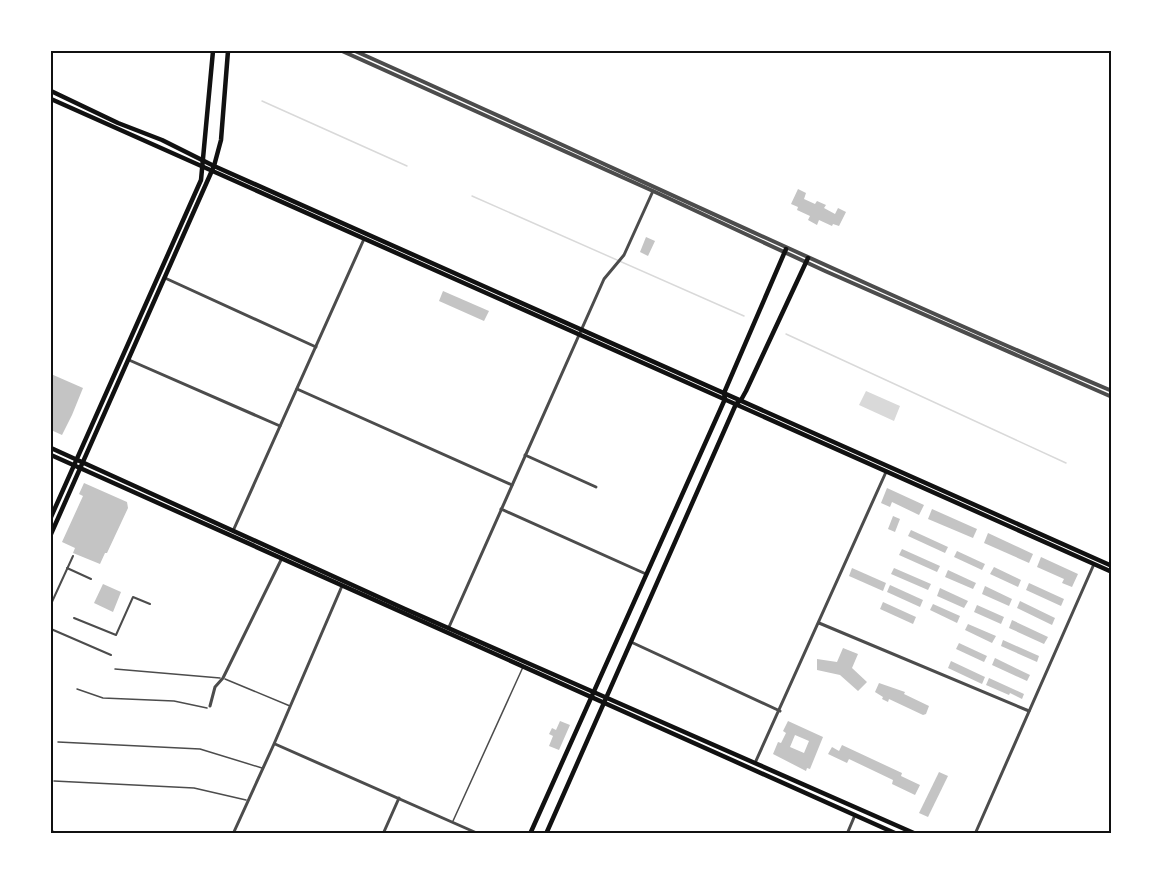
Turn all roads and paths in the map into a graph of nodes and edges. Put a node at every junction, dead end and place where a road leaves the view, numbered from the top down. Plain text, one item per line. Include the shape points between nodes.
1 (213, 51) edge
2 (228, 51) edge
3 (342, 51) edge
4 (356, 51) edge
5 (51, 91) edge
6 (51, 99) edge
7 (202, 158) junction
8 (201, 166) junction
9 (213, 169) junction
10 (653, 191) junction
11 (365, 236) junction
12 (785, 251) junction
13 (807, 260) junction
14 (165, 278) junction
15 (580, 332) junction
16 (316, 347) junction
17 (129, 360) junction
18 (297, 389) junction
19 (1112, 391) edge
20 (725, 396) junction
21 (1112, 397) edge
22 (739, 402) junction
23 (280, 426) junction
24 (51, 448) edge
25 (51, 454) edge
26 (525, 455) junction
27 (75, 462) junction
28 (81, 465) junction
29 (888, 469) junction
30 (512, 485) junction
31 (596, 487) dead end
32 (501, 509) junction
33 (51, 517) edge
34 (232, 533) junction
35 (51, 534) edge
36 (73, 556) dead end
37 (282, 558) junction
38 (1094, 562) junction
39 (1112, 567) edge
40 (68, 568) junction
41 (1112, 572) edge
42 (646, 574) junction
43 (91, 579) dead end
44 (343, 583) junction
45 (51, 604) edge
46 (150, 604) dead end
47 (74, 618) dead end
48 (819, 623) junction
49 (448, 629) junction
50 (51, 630) edge
51 (632, 642) junction
52 (111, 655) dead end
53 (523, 666) junction
54 (115, 669) dead end
55 (223, 678) junction
56 (77, 689) dead end
57 (593, 694) junction
58 (607, 696) junction
59 (605, 702) junction
60 (290, 706) junction
61 (208, 707) joint
62 (780, 711) junction
63 (1029, 711) junction
64 (58, 741) dead end
65 (274, 744) junction
66 (755, 763) junction
67 (263, 768) junction
68 (54, 781) dead end
69 (399, 798) junction
70 (248, 800) junction
71 (855, 815) junction
72 (453, 822) junction
73 (51, 832) edge
74 (55, 834) edge
75 (233, 834) edge
76 (383, 834) edge
77 (479, 834) edge
78 (530, 834) edge
79 (546, 834) edge
80 (847, 834) edge
81 (897, 834) edge
82 (916, 834) edge
83 (975, 834) edge

1 - 7 main road
2 - 9 main road via 221,140
3 - 10 street
4 - 12 street via 605,163
5 - 7 main road
6 - 8 main road
7 - 8 main road
7 - 9 main road
8 - 9 main road
8 - 27 main road via 201,180
9 - 11 main road
9 - 14 main road
10 - 12 street
10 - 15 street via 624,255 604,279
11 - 15 main road
11 - 16 street
12 - 13 street
12 - 20 main road
13 - 19 street
13 - 21 street
13 - 22 main road
14 - 16 street
14 - 17 main road
15 - 20 main road
15 - 26 street
16 - 18 street
17 - 23 street
17 - 28 main road
18 - 23 street
18 - 30 street
20 - 22 main road
20 - 42 main road
22 - 29 main road
22 - 51 main road
23 - 34 street
24 - 27 main road
25 - 27 main road
26 - 30 street
26 - 31 street
27 - 28 main road
27 - 33 main road
28 - 34 main road
28 - 35 main road
29 - 38 main road
29 - 48 street
30 - 32 street
32 - 42 street
32 - 49 street
34 - 37 main road
34 - 44 main road
36 - 40 street
37 - 44 main road
37 - 55 street
38 - 39 main road
38 - 41 main road
38 - 63 street
40 - 43 street
40 - 45 street
42 - 57 main road
44 - 49 main road
44 - 60 street
46 - 47 street via 133,597 116,635
48 - 62 street
48 - 63 street
49 - 53 main road
49 - 57 main road
50 - 52 street
51 - 58 main road
51 - 62 street
53 - 57 main road
53 - 72 lane
54 - 55 lane
55 - 60 lane
55 - 61 street
56 - 61 lane via 103,698 174,701
57 - 58 main road
57 - 59 main road
57 - 78 main road
58 - 59 main road
58 - 66 main road
59 - 71 main road
59 - 79 main road
60 - 65 street
62 - 66 street
63 - 83 street
64 - 67 lane via 200,749
65 - 67 street
65 - 69 street
66 - 82 main road
67 - 70 street
68 - 70 lane via 194,788
69 - 72 street
69 - 76 street
70 - 75 street
71 - 80 street
71 - 81 main road
72 - 77 street
73 - 74 main road

